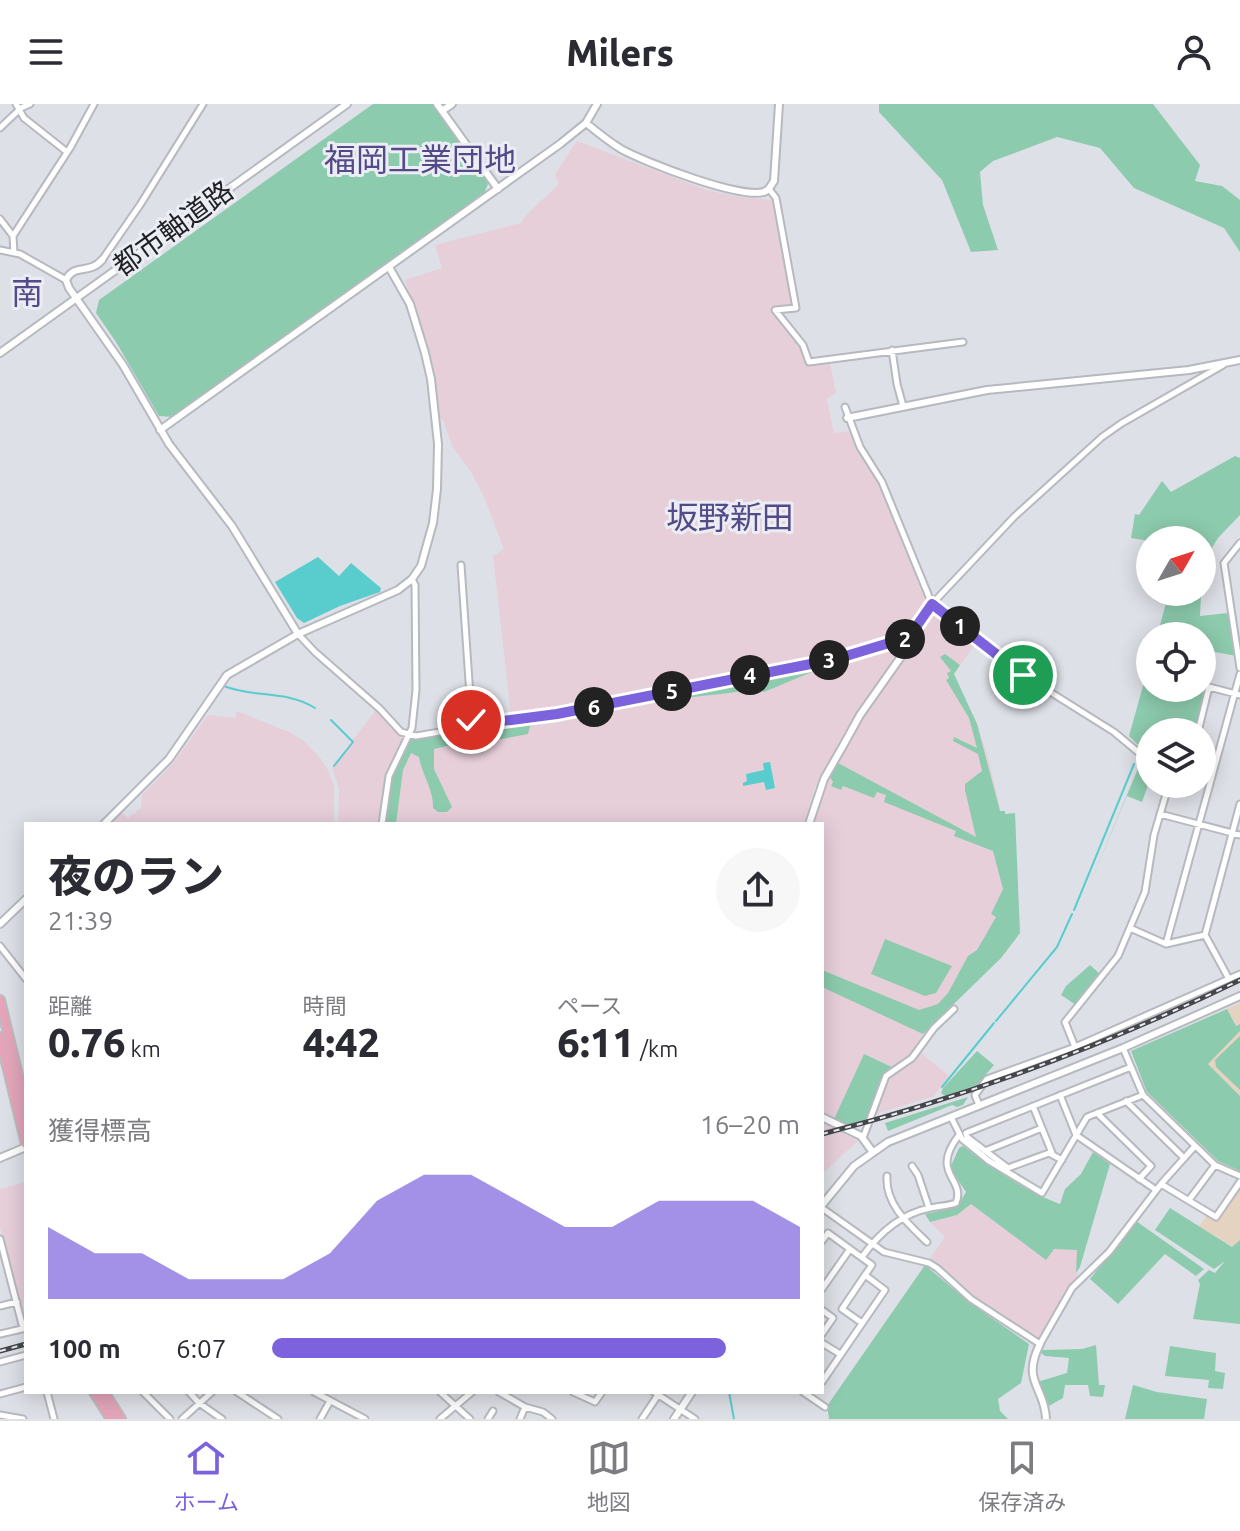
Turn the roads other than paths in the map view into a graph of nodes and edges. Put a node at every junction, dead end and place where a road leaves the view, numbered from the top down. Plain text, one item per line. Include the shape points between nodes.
1 (30, 104) edge
2 (94, 104) edge
3 (203, 104) edge
4 (347, 104) edge
5 (437, 104) edge
6 (452, 104) edge
7 (597, 104) edge
8 (779, 104) edge
9 (17, 107) edge
10 (442, 111) junction
11 (586, 123) junction
12 (0, 128) edge
13 (67, 152) junction
14 (498, 189) junction
15 (769, 189) junction
16 (0, 219) edge
17 (13, 236) junction
18 (0, 250) edge
19 (14, 253) junction
20 (102, 260) joint
21 (389, 267) junction
22 (66, 280) junction
23 (76, 299) junction
24 (963, 342) dead end
25 (892, 350) junction
26 (0, 353) edge
27 (1240, 360) edge
28 (1223, 365) junction
29 (903, 406) junction
30 (845, 407) dead end
31 (847, 418) junction
32 (160, 430) junction
33 (1240, 543) edge
34 (461, 565) dead end
35 (412, 579) junction
36 (932, 604) junction
37 (298, 634) junction
38 (912, 635) junction
39 (1240, 671) edge
40 (1237, 695) edge
41 (1201, 718) edge
42 (472, 725) junction
43 (408, 736) junction
44 (1136, 750) edge
45 (1165, 798) edge
46 (1240, 804) edge
47 (1160, 814) junction
48 (106, 822) edge
49 (382, 822) edge
50 (810, 822) edge
51 (1201, 825) junction
52 (1232, 833) junction
53 (1240, 835) edge
54 (24, 901) edge
55 (0, 924) edge
56 (1130, 928) junction
57 (1205, 935) junction
58 (1166, 944) junction
59 (0, 946) edge
60 (1240, 974) edge
61 (24, 976) edge
62 (1229, 979) junction
63 (1240, 996) edge
64 (0, 1000) edge
65 (954, 1009) dead end
66 (0, 1037) edge
67 (1075, 1047) junction
68 (1123, 1048) junction
69 (1131, 1067) junction
70 (1060, 1095) junction
71 (1143, 1095) junction
72 (24, 1100) edge
73 (1126, 1101) junction
74 (979, 1105) junction
75 (1033, 1106) junction
76 (1097, 1113) junction
77 (951, 1117) junction
78 (824, 1118) edge
79 (1042, 1128) junction
80 (959, 1135) junction
81 (1076, 1135) junction
82 (24, 1138) edge
83 (863, 1138) junction
84 (1195, 1146) junction
85 (24, 1147) edge
86 (872, 1151) junction
87 (985, 1151) junction
88 (1052, 1154) junction
89 (0, 1158) edge
90 (1184, 1158) junction
91 (1062, 1160) junction
92 (1215, 1165) junction
93 (912, 1166) dead end
94 (887, 1176) dead end
95 (1139, 1179) junction
96 (1240, 1179) edge
97 (1161, 1184) junction
98 (1156, 1190) junction
99 (1189, 1200) junction
100 (824, 1204) edge
101 (824, 1208) edge
102 (929, 1208) junction
103 (903, 1219) junction
104 (824, 1238) edge
105 (0, 1239) edge
106 (927, 1242) dead end
107 (872, 1244) junction
108 (850, 1249) junction
109 (862, 1257) junction
110 (865, 1275) junction
111 (824, 1286) edge
112 (17, 1302) junction
113 (0, 1306) edge
114 (824, 1311) edge
115 (862, 1323) junction
116 (24, 1325) edge
117 (24, 1328) edge
118 (824, 1331) edge
119 (0, 1334) edge
120 (824, 1344) edge
121 (1040, 1344) junction
122 (840, 1354) junction
123 (24, 1356) edge
124 (0, 1362) edge
125 (824, 1379) edge
126 (24, 1388) edge
127 (0, 1394) edge
128 (48, 1394) edge
129 (95, 1394) edge
130 (105, 1394) edge
131 (145, 1394) edge
132 (191, 1394) edge
133 (210, 1394) edge
134 (240, 1394) edge
135 (318, 1394) edge
136 (442, 1394) edge
137 (470, 1394) edge
138 (502, 1394) edge
139 (577, 1394) edge
140 (601, 1394) edge
141 (655, 1394) edge
142 (657, 1394) edge
143 (670, 1394) edge
144 (691, 1394) edge
145 (806, 1394) edge
146 (666, 1400) junction
147 (330, 1401) junction
148 (199, 1403) junction
149 (456, 1406) junction
150 (525, 1407) junction
151 (825, 1407) dead end
152 (680, 1410) junction
153 (493, 1411) dead end
154 (0, 1415) edge
155 (23, 1419) edge
156 (54, 1419) edge
157 (111, 1419) edge
158 (121, 1419) edge
159 (170, 1419) edge
160 (182, 1419) edge
161 (222, 1419) edge
162 (278, 1419) edge
163 (320, 1419) edge
164 (365, 1419) edge
165 (440, 1419) edge
166 (470, 1419) edge
167 (488, 1419) edge
168 (520, 1419) edge
169 (552, 1419) edge
170 (642, 1419) edge
171 (674, 1419) edge
172 (695, 1419) edge
173 (1046, 1419) edge

1 - 9 street
2 - 13 street
3 - 20 street
4 - 23 street, 都市軸道路
5 - 10 street
6 - 10 street
7 - 11 street
8 - 15 street via 775,175
9 - 12 street
9 - 13 street
10 - 14 street
11 - 14 street
11 - 15 street via 631,154 695,179 743,190
13 - 17 street
14 - 21 street
15 - 25 street via 776,198 796,308 775,310 803,345 809,362
16 - 17 street
17 - 19 street
18 - 19 street
19 - 22 street
20 - 22 street via 91,269 75,270
21 - 32 street
21 - 35 street via 410,304 425,353 438,444 433,523 425,558
22 - 23 street
23 - 26 street, 都市軸道路
23 - 32 street
24 - 25 street
25 - 29 street
27 - 28 street
28 - 29 street via 987,390
28 - 36 street via 1102,437 1014,517
29 - 31 street
30 - 31 street
31 - 36 street via 882,482
32 - 37 street via 232,526
33 - 39 street via 1224,563
34 - 42 street
35 - 37 street
35 - 43 street via 416,690
36 - 38 street
36 - 44 street via 1023,675
37 - 43 street
37 - 48 street via 227,675 169,759
38 - 42 street via 836,659 557,714
38 - 50 street via 824,779
39 - 40 street
40 - 41 street via 1209,687
40 - 51 street
42 - 43 street
43 - 49 street via 389,776
45 - 47 street
46 - 52 street
47 - 51 street
47 - 56 street via 1145,892
51 - 52 street
51 - 58 street
52 - 53 street
52 - 57 street
54 - 55 street
56 - 58 street
56 - 67 street via 1118,956 1065,1022
57 - 58 street
57 - 62 street
59 - 61 street
60 - 62 street
62 - 67 street
63 - 68 street
64 - 72 main road
65 - 83 street via 912,1058 886,1076
66 - 82 main road
67 - 74 street via 987,1079 975,1095
68 - 69 street
68 - 74 street
69 - 70 street
69 - 71 street
70 - 75 street
70 - 81 street
71 - 73 street
71 - 84 street
73 - 76 street
73 - 90 street
74 - 77 street
75 - 79 street
75 - 87 street via 966,1133
76 - 81 street via 1087,1117
76 - 95 street via 1151,1166
77 - 80 street
77 - 86 street
78 - 83 street
79 - 87 street
79 - 88 street
80 - 91 street via 989,1161 1042,1193
80 - 102 street via 946,1162 958,1200
81 - 91 street
81 - 95 street
83 - 86 street
84 - 90 street
84 - 92 street
85 - 89 street
86 - 100 street via 848,1171
87 - 88 street via 1008,1168
88 - 91 street
90 - 97 street
92 - 96 street
92 - 99 street
93 - 102 street
94 - 103 street
95 - 98 street
96 - 99 street via 1216,1217
97 - 98 street
97 - 99 street
98 - 121 street via 1109,1252 1066,1296
101 - 107 street
102 - 103 street
103 - 106 street
103 - 107 street
104 - 108 street via 828,1233
105 - 112 street
107 - 109 street
107 - 121 street via 929,1263 971,1299
108 - 109 street
108 - 111 street
109 - 110 street via 872,1265
110 - 115 street via 885,1290
110 - 115 street via 842,1309
112 - 113 street
112 - 116 street
114 - 118 street via 833,1318
115 - 122 street
117 - 119 street
120 - 122 street
121 - 173 street via 1032,1375
122 - 125 street
123 - 124 street
126 - 127 street
128 - 156 street
129 - 157 main road
130 - 158 main road
131 - 159 street
132 - 148 street
133 - 148 street
134 - 162 street
135 - 147 street
136 - 149 street
137 - 149 street
138 - 150 street
139 - 140 street via 595,1402
141 - 170 street
142 - 146 street
143 - 146 street
144 - 152 street
145 - 151 street
146 - 152 street
147 - 163 street
147 - 164 street
148 - 160 street
148 - 161 street
149 - 165 street
149 - 166 street
150 - 168 street
150 - 169 street
152 - 171 street
152 - 172 street
153 - 167 street
154 - 155 street

